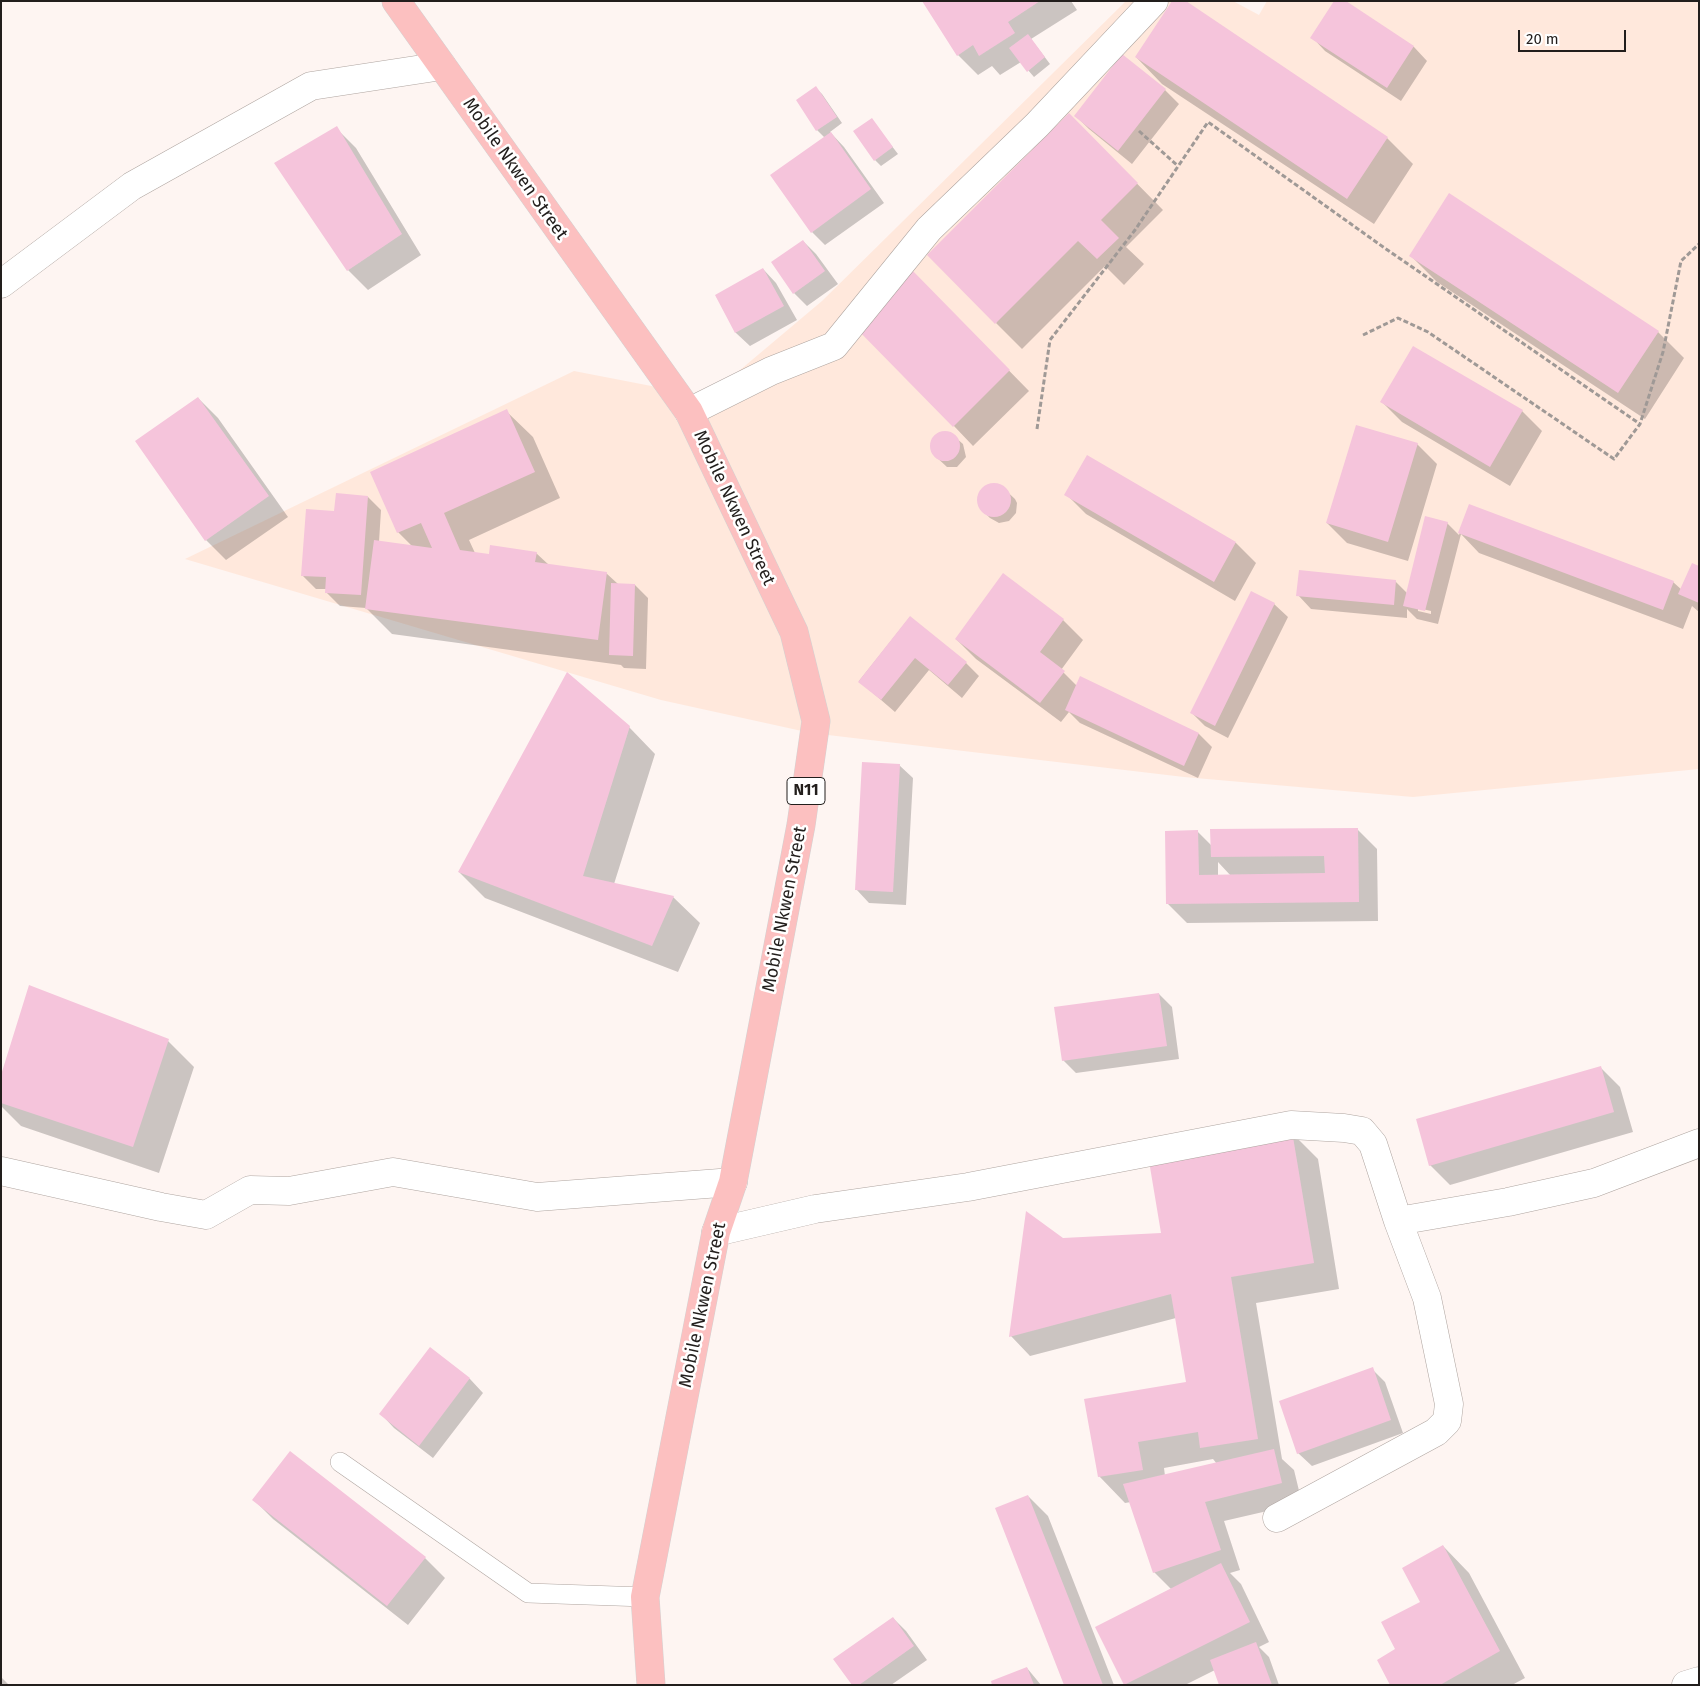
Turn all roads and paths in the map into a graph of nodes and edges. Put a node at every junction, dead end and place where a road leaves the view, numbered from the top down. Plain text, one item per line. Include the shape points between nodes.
1 (396, 1) edge
2 (1154, 1) edge
3 (442, 66) junction
4 (1139, 131) dead end
5 (1178, 166) junction
6 (1699, 244) edge
7 (1, 284) edge
8 (1363, 335) dead end
9 (689, 412) junction
10 (1640, 424) junction
11 (1037, 430) dead end
12 (1699, 1143) edge
13 (1, 1171) edge
14 (733, 1182) junction
15 (1398, 1221) junction
16 (716, 1232) junction
17 (340, 1462) dead end
18 (1277, 1518) dead end
19 (646, 1597) junction
20 (1699, 1681) edge
21 (651, 1685) edge
22 (1686, 1685) edge

1 - 3 highway, Mobile Nkwen Street / N11
2 - 9 street via 1037,125 929,229 834,346 771,371
3 - 7 street via 311,86 132,186
3 - 9 highway, Mobile Nkwen Street / N11
4 - 5 path
5 - 10 path via 1208,122
5 - 11 path via 1135,230 1050,340
6 - 10 path via 1681,261 1662,352
8 - 10 path via 1398,318 1428,332 1614,459
9 - 14 highway, Mobile Nkwen Street / N11 via 794,632 816,720 801,824
12 - 15 street via 1594,1183
13 - 14 street via 206,1215 250,1190 289,1191 393,1172 537,1197
14 - 16 highway, Mobile Nkwen Street / N11
15 - 16 street via 1373,1144 1362,1131 1291,1125 968,1187 815,1209
15 - 18 street via 1427,1298 1449,1404 1447,1421 1436,1432
16 - 19 highway, Mobile Nkwen Street / N11
17 - 19 lane via 528,1592
19 - 21 highway, Mobile Nkwen Street / N11
20 - 22 street

